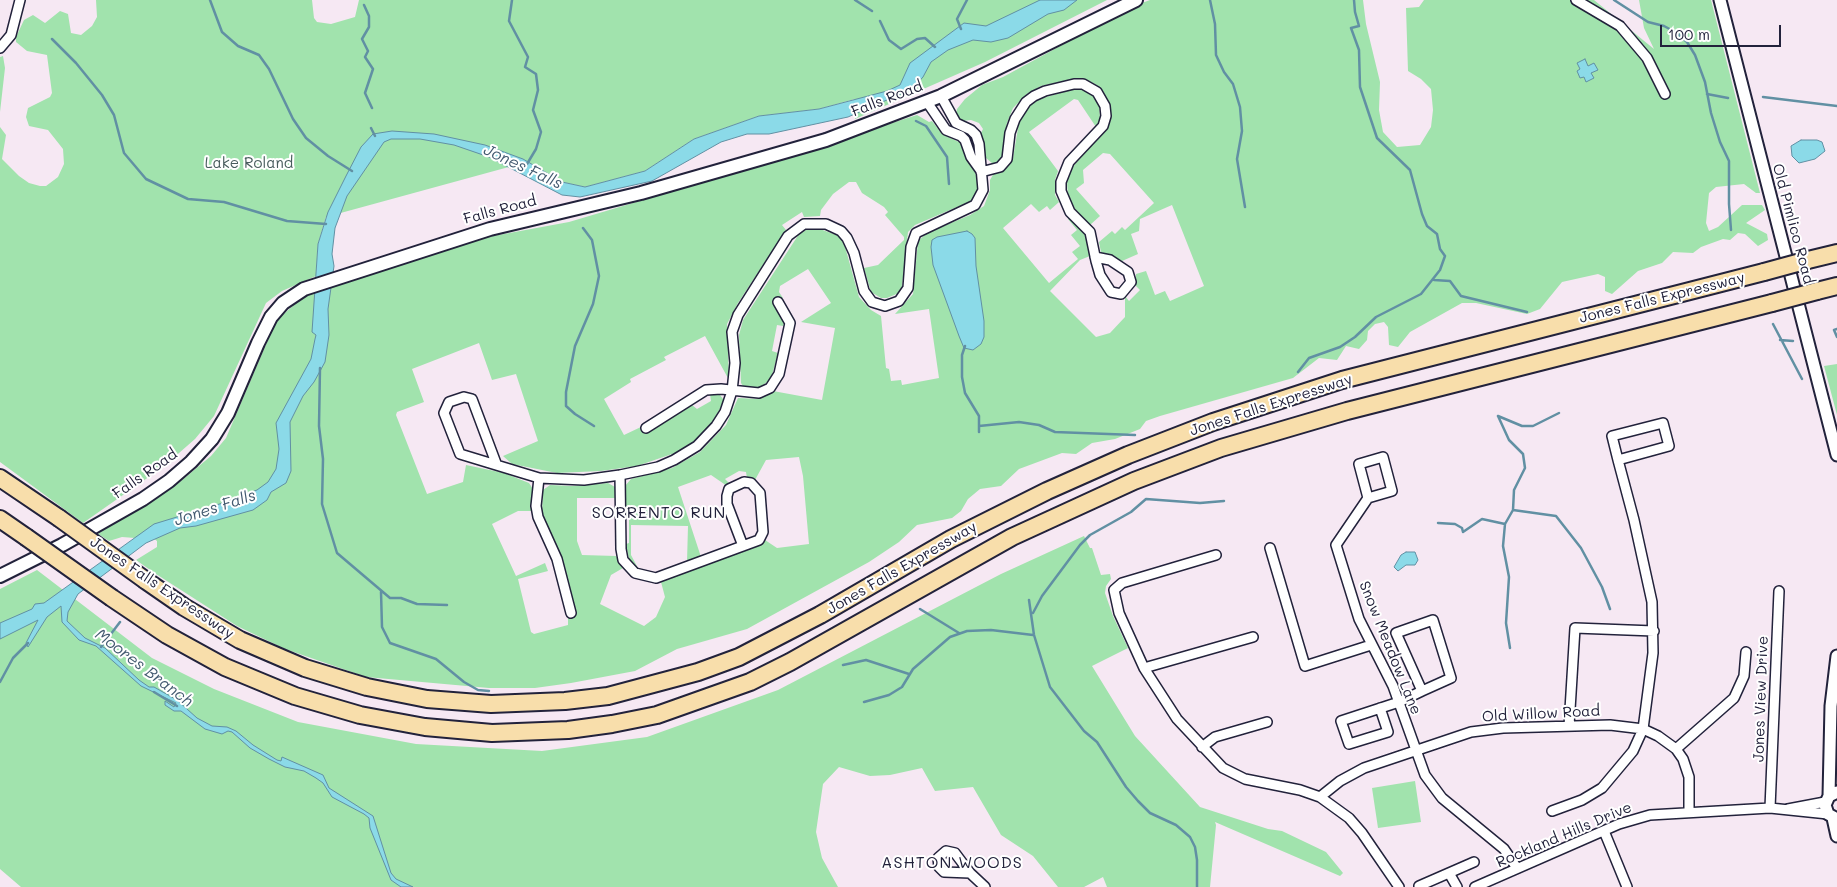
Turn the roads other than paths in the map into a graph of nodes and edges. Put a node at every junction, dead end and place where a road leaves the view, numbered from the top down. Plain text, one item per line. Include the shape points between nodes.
1 (20, 0) edge
2 (1136, 0) edge
3 (1576, 0) edge
4 (1720, 0) edge
5 (0, 48) edge
6 (1665, 94) dead end
7 (941, 96) junction
8 (927, 102) junction
9 (981, 172) junction
10 (1837, 253) edge
11 (1095, 257) junction
12 (1837, 286) edge
13 (778, 302) dead end
14 (732, 391) junction
15 (646, 428) dead end
16 (1834, 428) edge
17 (1837, 455) edge
18 (1618, 460) junction
19 (496, 463) junction
20 (620, 476) junction
21 (0, 478) edge
22 (539, 478) junction
23 (1368, 498) junction
24 (0, 519) edge
25 (743, 546) junction
26 (1270, 548) dead end
27 (1216, 555) dead end
28 (0, 576) edge
29 (1779, 591) dead end
30 (571, 613) dead end
31 (1654, 631) junction
32 (1253, 637) dead end
33 (1372, 645) junction
34 (1746, 652) dead end
35 (1837, 656) edge
36 (1144, 668) junction
37 (1422, 691) junction
38 (1398, 702) junction
39 (1380, 708) junction
40 (1267, 722) dead end
41 (1570, 726) junction
42 (1643, 729) junction
43 (1202, 748) junction
44 (1676, 749) junction
45 (1415, 751) junction
46 (1831, 754) junction
47 (1837, 769) edge
48 (1320, 797) junction
49 (1830, 797) edge
50 (1770, 808) junction
51 (1786, 809) junction
52 (1552, 811) dead end
53 (1689, 812) junction
54 (1833, 817) edge
55 (1604, 831) junction
56 (1837, 836) edge
57 (1474, 862) dead end
58 (1517, 868) junction
59 (970, 873) dead end
60 (1449, 873) junction
61 (1419, 886) edge
62 (985, 887) edge
63 (1400, 887) edge
64 (1457, 887) edge
65 (1475, 887) edge
66 (1627, 887) edge

1 - 5 street via 11,35
2 - 7 main road, Falls Road
3 - 6 street via 1620,26 1647,58
4 - 16 street, Old Pimlico Road
7 - 8 main road, Falls Road
7 - 9 street via 956,123 976,135
8 - 9 street via 946,130 965,140
8 - 28 main road, Falls Road via 826,140 641,193 490,229 313,286 288,300 271,317 228,413 212,439 186,467 143,499
9 - 11 street via 1000,167 1007,160 1014,119 1034,96 1074,84 1083,84 1097,92 1105,106 1103,126 1069,162 1060,182 1067,206 1090,232
9 - 14 street via 983,190 976,206 916,233 911,247 908,288 900,301 889,306 878,305 868,297 852,244 841,231 820,222 804,224 792,232 734,324
10 - 21 highway, Jones Falls Expressway, bridge via 1342,380 1213,422 1047,490 951,539 812,620 739,657 698,672 608,696 491,704 428,699 367,687 305,668 240,640 190,611
11 - 11 street via 1110,292 1120,294 1131,282 1128,272 1110,260
12 - 24 highway, Jones Falls Expressway, bridge via 1347,411 1261,434 1205,454 1134,481 1012,537 750,682 657,714 612,724 492,733 425,727 360,715 295,696 225,667 167,635
13 - 14 street via 790,323 775,382 759,394
14 - 15 street via 706,390
14 - 20 street via 726,412 697,446 679,458
16 - 17 street, Old Pimlico Road
18 - 18 street via 1669,446 1663,423 1612,436
18 - 31 street via 1649,584
19 - 19 street via 472,399 464,396 449,402 444,413 460,454 473,460
19 - 22 street
20 - 22 street via 584,480
20 - 25 street via 621,549 624,560 635,573 656,578
22 - 30 street via 538,517 557,559
23 - 23 street via 1392,491 1383,457 1359,464
23 - 33 street, Snow Meadow Lane via 1336,545 1353,600
25 - 25 street via 759,540 763,532 760,493 751,483 744,482 729,489 727,496
26 - 33 street via 1305,666
27 - 36 street via 1122,583 1114,590 1119,613
29 - 50 street, Jones View Drive
31 - 41 street via 1575,628
31 - 42 street
32 - 36 street
33 - 38 street, Snow Meadow Lane
34 - 44 street via 1744,676 1734,698
35 - 46 street via 1831,706
36 - 43 street via 1164,702
37 - 37 street via 1396,633 1433,620 1451,678
37 - 38 street
38 - 39 street
38 - 45 street, Snow Meadow Lane
39 - 39 street via 1341,720 1349,744 1388,732
40 - 43 street via 1215,737
41 - 42 street, Old Willow Road via 1610,725
41 - 45 street, Old Willow Road via 1471,732
42 - 44 street, Old Willow Road
42 - 52 street via 1633,751 1602,788 1582,800
43 - 48 street via 1234,774
44 - 53 street, Old Willow Road via 1689,777
45 - 48 street, Old Willow Road via 1364,768
45 - 58 street, Snow Meadow Lane via 1425,775 1442,798 1504,849
46 - 47 street
46 - 49 street
48 - 63 street via 1349,818
49 - 51 street, Rockland Hills Drive
49 - 54 street
50 - 51 street, Rockland Hills Drive
50 - 53 street, Rockland Hills Drive
51 - 54 street, Rockland Hills Drive
53 - 55 street, Rockland Hills Drive via 1650,815
54 - 56 street
55 - 58 street, Rockland Hills Drive
55 - 66 street
57 - 60 street
58 - 65 street, Rockland Hills Drive
59 - 62 street
60 - 61 street
60 - 64 street

